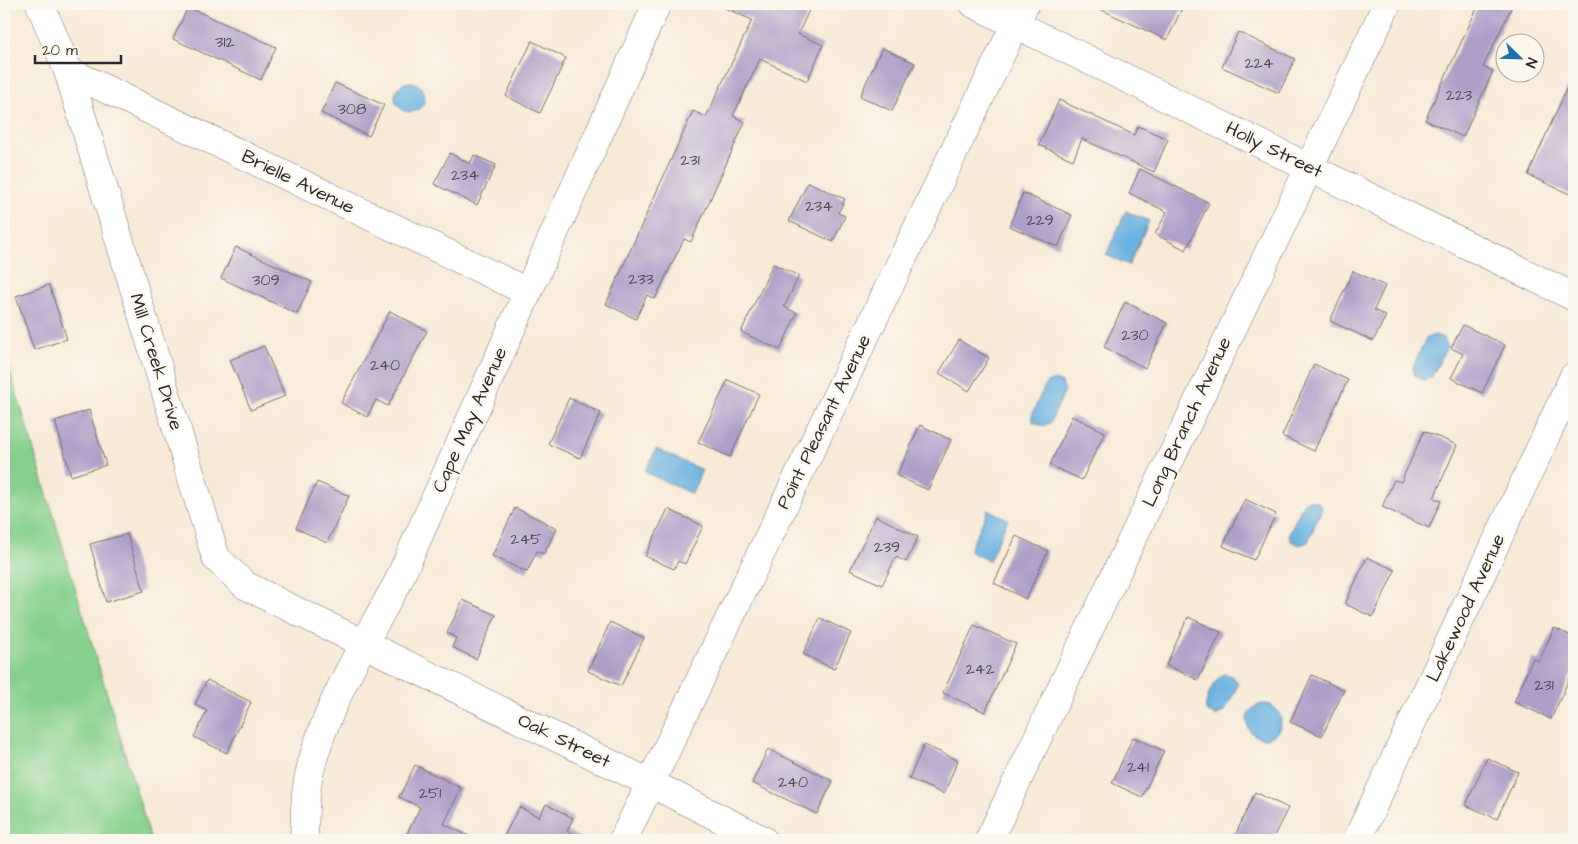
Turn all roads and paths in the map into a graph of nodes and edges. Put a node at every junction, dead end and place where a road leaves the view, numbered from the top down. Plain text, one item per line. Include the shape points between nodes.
1 (40, 4) edge
2 (657, 4) edge
3 (974, 4) edge
4 (1387, 4) edge
5 (1020, 14) edge
6 (68, 71) junction
7 (1308, 167) junction
8 (528, 292) junction
9 (1574, 297) edge
10 (1574, 376) edge
11 (363, 644) junction
12 (650, 783) junction
13 (304, 840) edge
14 (623, 840) edge
15 (763, 840) edge
16 (989, 840) edge
17 (1357, 840) edge

1 - 6 street, Mill Creek Drive
2 - 8 street, Cape May Avenue
3 - 5 street, Holly Street
4 - 7 street, Long Branch Avenue
5 - 7 street, Holly Street
5 - 12 street, Point Pleasant Avenue
6 - 8 street, Brielle Avenue
6 - 11 street, Mill Creek Drive via 216,558 245,585
7 - 9 street, Holly Street
7 - 16 street, Long Branch Avenue
8 - 11 street, Cape May Avenue via 397,584
10 - 17 street, Lakewood Avenue
11 - 12 street, Oak Street
11 - 13 street, Cape May Avenue via 321,733 308,776
12 - 14 street, Point Pleasant Avenue
12 - 15 street, Oak Street

